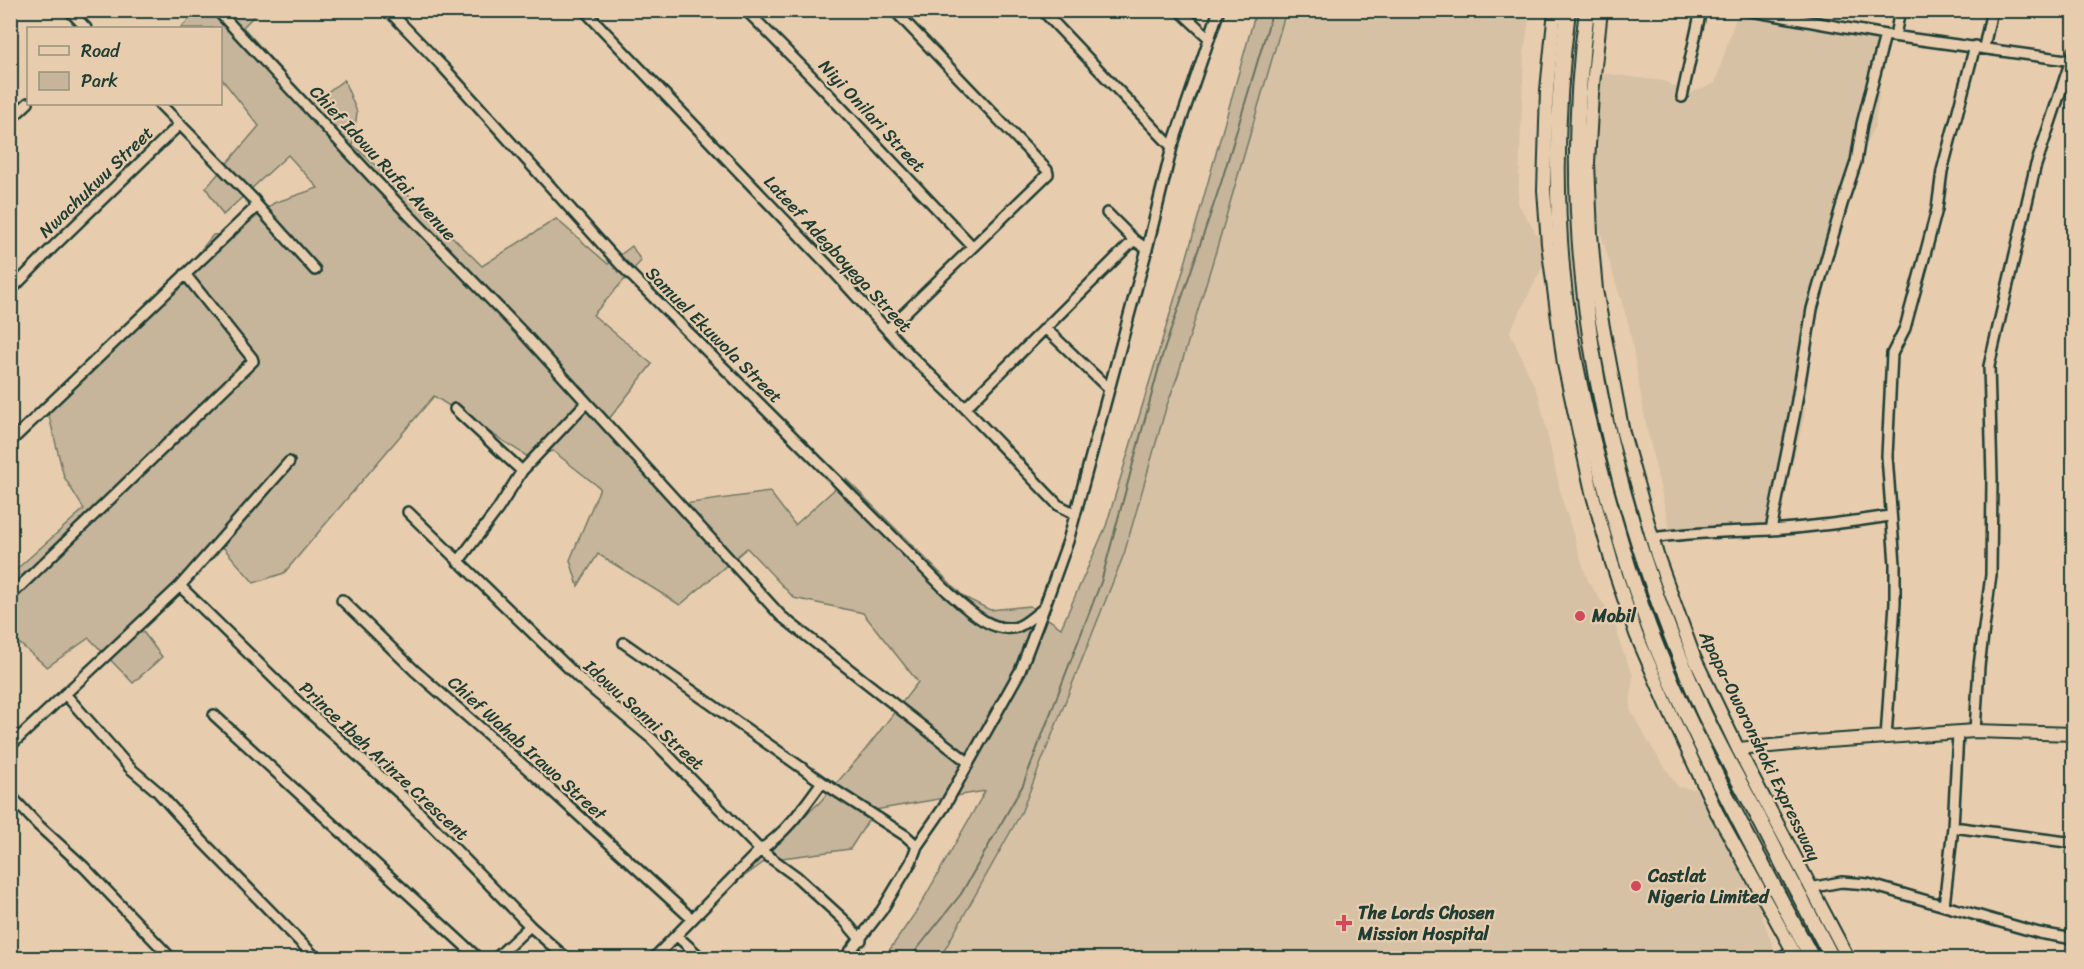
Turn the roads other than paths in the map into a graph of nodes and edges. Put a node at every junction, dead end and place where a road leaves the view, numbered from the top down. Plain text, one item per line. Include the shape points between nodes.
1 (69, 10) edge
2 (217, 10) edge
3 (388, 10) edge
4 (584, 10) edge
5 (746, 10) edge
6 (894, 10) edge
7 (1042, 10) edge
8 (1179, 10) edge
9 (1219, 10) edge
10 (1555, 10) edge
11 (1568, 10) edge
12 (1587, 10) edge
13 (1601, 10) edge
14 (1701, 10) edge
15 (1745, 10) edge
16 (1804, 10) edge
17 (1900, 10) edge
18 (1992, 10) edge
19 (1802, 21) junction
20 (85, 27) edge
21 (1890, 35) junction
22 (1209, 38) junction
23 (1979, 47) junction
24 (2072, 58) edge
25 (1682, 98) dead end
26 (27, 104) edge
27 (161, 105) edge
28 (10, 120) edge
29 (180, 124) junction
30 (1173, 147) junction
31 (256, 203) junction
32 (1107, 213) dead end
33 (1134, 240) junction
34 (972, 246) junction
35 (1147, 249) junction
36 (315, 270) dead end
37 (185, 274) junction
38 (10, 291) edge
39 (1045, 328) junction
40 (887, 330) junction
41 (1569, 363) junction
42 (1109, 389) junction
43 (586, 402) junction
44 (965, 408) junction
45 (455, 409) dead end
46 (10, 442) edge
47 (289, 462) dead end
48 (522, 471) junction
49 (408, 512) dead end
50 (1074, 513) junction
51 (1890, 516) junction
52 (1771, 530) junction
53 (1652, 538) junction
54 (1657, 555) junction
55 (1643, 559) junction
56 (458, 562) junction
57 (180, 586) junction
58 (10, 596) edge
59 (342, 600) dead end
60 (1044, 608) junction
61 (624, 643) dead end
62 (64, 694) junction
63 (214, 715) dead end
64 (1975, 731) junction
65 (1958, 733) junction
66 (2073, 734) edge
67 (1886, 738) junction
68 (10, 746) edge
69 (1737, 749) junction
70 (968, 762) junction
71 (822, 782) junction
72 (10, 795) edge
73 (1730, 806) junction
74 (1717, 813) junction
75 (1953, 827) junction
76 (2073, 843) edge
77 (918, 846) junction
78 (760, 849) junction
79 (1810, 888) junction
80 (1944, 906) junction
81 (691, 918) junction
82 (530, 926) junction
83 (677, 936) junction
84 (2073, 939) edge
85 (861, 940) junction
86 (1795, 955) edge
87 (171, 958) edge
88 (316, 958) edge
89 (478, 958) edge
90 (496, 958) edge
91 (566, 958) edge
92 (654, 958) edge
93 (701, 958) edge
94 (845, 958) edge
95 (1776, 958) edge
96 (1812, 958) edge
97 (1832, 958) edge
98 (1848, 958) edge

1 - 20 street
2 - 43 street, Chief Idowu Rufai Avenue
3 - 60 street, Samuel Ekuwola Street via 620,264 948,592 974,614 1006,627 1017,627
4 - 40 street, Lateef Adegboyega Street
5 - 34 street, Niyi Onilari Street
6 - 34 street via 1047,170 1048,174
7 - 30 street
8 - 22 street
9 - 22 street
10 - 41 main road via 1547,90 1544,190 1551,279
11 - 41 highway via 1557,173
12 - 55 highway, Apapa-Oworonshoki Expressway via 1577,103 1576,196 1582,294 1616,469
13 - 53 main road, Apapa-Oworonshoki Expressway via 1588,164 1596,290 1623,433
14 - 25 street
15 - 19 street
16 - 19 street
17 - 21 street
18 - 23 street
19 - 21 street
21 - 23 street
21 - 52 street via 1812,309
22 - 30 street
23 - 24 street
23 - 51 street via 1942,171 1928,247 1905,328 1892,354 1887,456
24 - 64 street via 2035,168 1989,366 1991,575
26 - 28 street
27 - 29 street
29 - 31 street
29 - 38 street, Nwachukwu Street
30 - 35 street
31 - 36 street
31 - 37 street
32 - 33 street
33 - 35 street
33 - 39 street
34 - 40 street
35 - 42 street
37 - 46 street
37 - 58 street via 253,361
39 - 42 street
39 - 44 street
40 - 44 street, Lateef Adegboyega Street
41 - 73 highway via 1624,557 1664,665
41 - 74 main road via 1592,492 1612,563 1636,634
42 - 50 street
43 - 48 street
43 - 70 street, Chief Idowu Rufai Avenue via 781,616
44 - 50 street, Lateef Adegboyega Street via 1058,504
45 - 48 street
47 - 57 street
48 - 56 street
49 - 56 street, Idowu Sanni Street
50 - 60 street
51 - 52 street
51 - 67 street via 1895,603
52 - 53 street
53 - 54 main road, Apapa-Oworonshoki Expressway
54 - 55 highway
54 - 69 main road, Apapa-Oworonshoki Expressway via 1694,657
55 - 97 highway, Apapa-Oworonshoki Expressway via 1681,661 1717,742
56 - 78 street, Idowu Sanni Street via 579,678 652,739
57 - 62 street
57 - 82 street, Prince Ibeh Arinze Crescent via 300,704 407,800
59 - 81 street, Chief Wahab Irawo Street via 415,671
60 - 70 street via 1020,671
61 - 71 street
62 - 68 street
62 - 88 street via 130,768 157,790
63 - 89 street
64 - 65 main road
64 - 66 main road
65 - 67 main road
65 - 75 street
67 - 69 main road
69 - 79 main road, Apapa-Oworonshoki Expressway
70 - 77 street
71 - 77 street
71 - 78 street via 793,821
72 - 87 street
73 - 74 highway
73 - 96 highway
74 - 86 main road
75 - 76 street
75 - 80 street
77 - 85 street
78 - 81 street
78 - 85 street, Idowu Sanni Street via 812,890
79 - 80 street via 1857,882
79 - 98 main road, Apapa-Oworonshoki Expressway
80 - 84 street
81 - 83 street
82 - 90 street
82 - 91 street, Prince Ibeh Arinze Crescent
83 - 92 street
83 - 93 street
85 - 94 street
86 - 95 street

